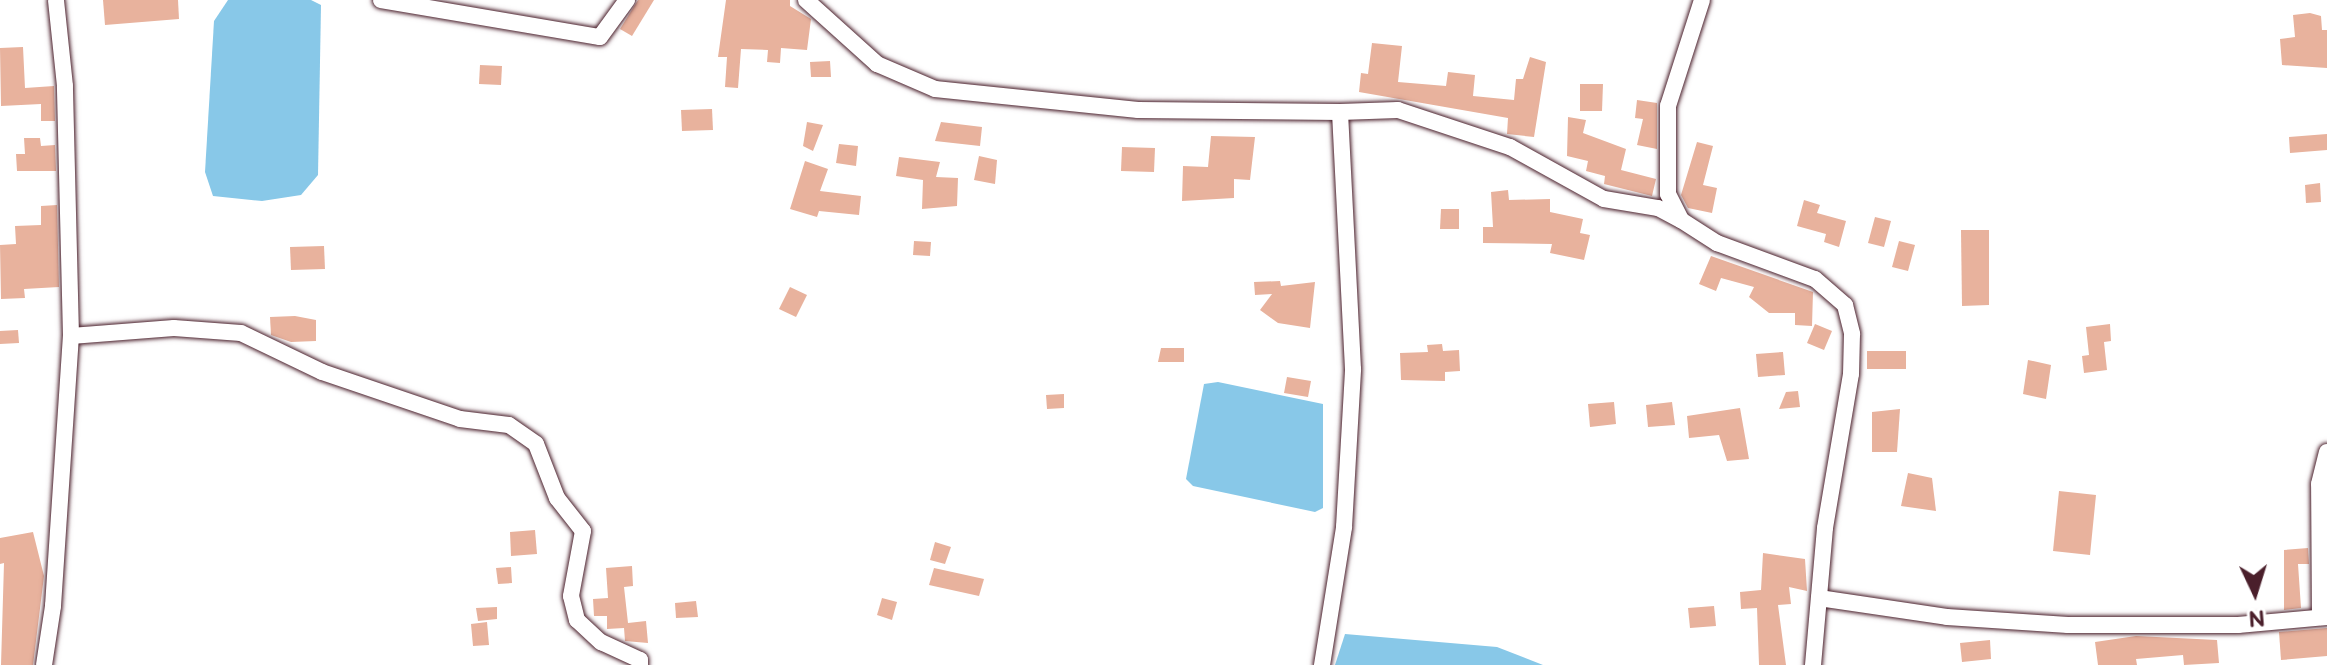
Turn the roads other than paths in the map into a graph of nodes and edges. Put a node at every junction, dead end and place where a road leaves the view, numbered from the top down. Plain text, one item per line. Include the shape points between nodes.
1 (56, 0) edge
2 (381, 0) edge
3 (627, 0) edge
4 (806, 0) edge
5 (1702, 0) edge
6 (1340, 112) junction
7 (1681, 220) junction
8 (71, 336) junction
9 (2327, 452) edge
10 (1819, 598) junction
11 (2324, 617) edge
12 (44, 665) edge
13 (640, 665) edge
14 (1322, 665) edge
15 (1813, 665) edge

1 - 8 street via 65,86
2 - 3 street via 600,37
4 - 6 street via 877,64 935,89 1138,110
5 - 7 street via 1668,106 1668,194
6 - 7 street via 1398,110 1510,147 1604,199 1658,208
6 - 14 street via 1353,369 1344,527
7 - 10 street via 1717,243 1815,279 1845,305 1852,334 1851,374
8 - 12 street via 53,606
8 - 13 street via 174,328 241,333 322,372 460,419 509,425 536,444 557,498 583,531 571,596 577,620 601,642 640,660
9 - 11 street via 2319,484
10 - 11 street via 1947,617 2068,625 2238,625
10 - 15 street

